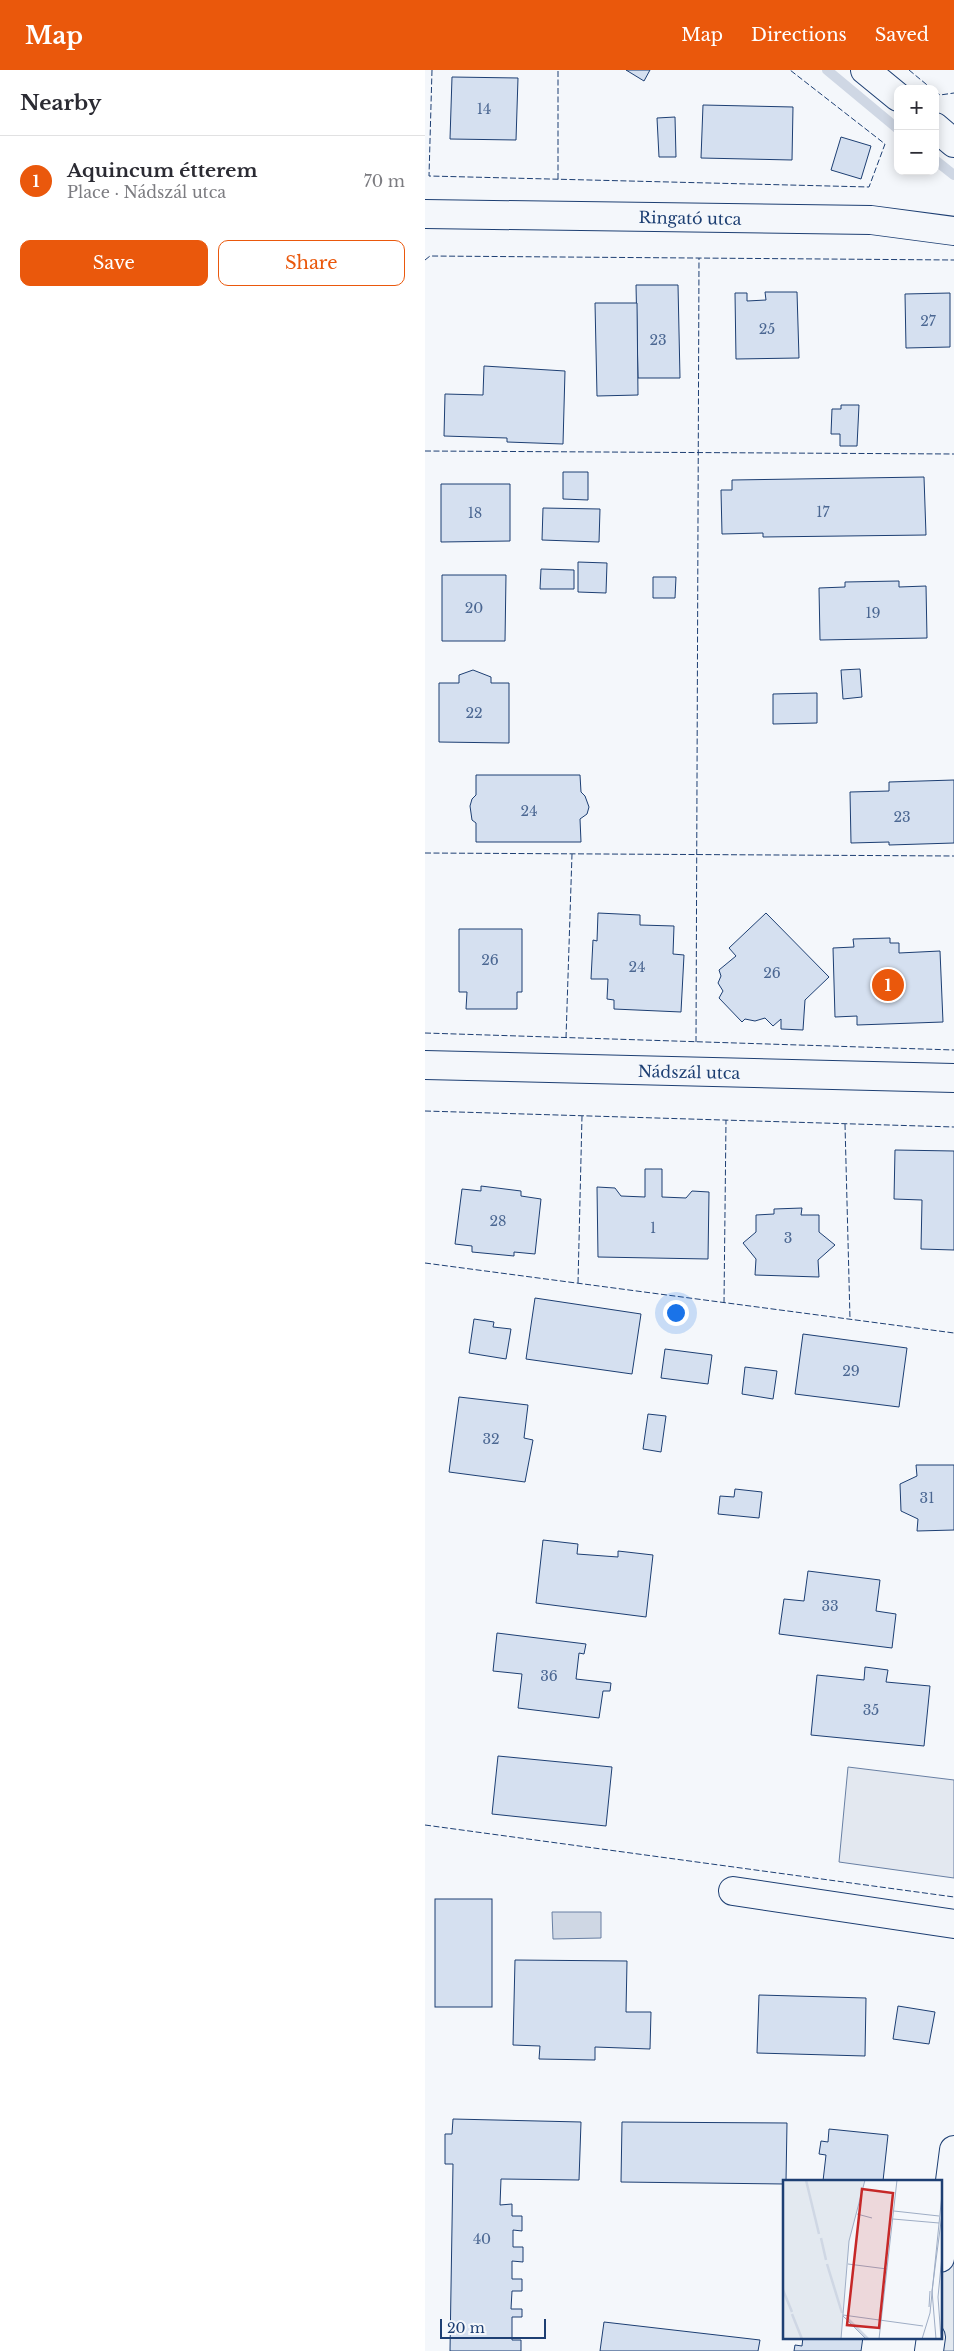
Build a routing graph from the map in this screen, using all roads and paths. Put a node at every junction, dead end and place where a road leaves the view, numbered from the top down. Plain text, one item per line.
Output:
1 (865, 70) edge
2 (894, 94) edge
3 (939, 130) edge
4 (954, 143) edge
5 (425, 214) edge
6 (954, 231) edge
7 (425, 1065) edge
8 (954, 1078) edge
9 (733, 1890) dead end
10 (954, 1924) edge
11 (954, 2150) edge
12 (941, 2250) edge
13 (931, 2338) edge
14 (929, 2351) edge

1 - 2 street
3 - 4 street
5 - 6 street, Ringató utca
7 - 8 street, Nádszál utca
9 - 10 street
11 - 12 street
13 - 14 street

